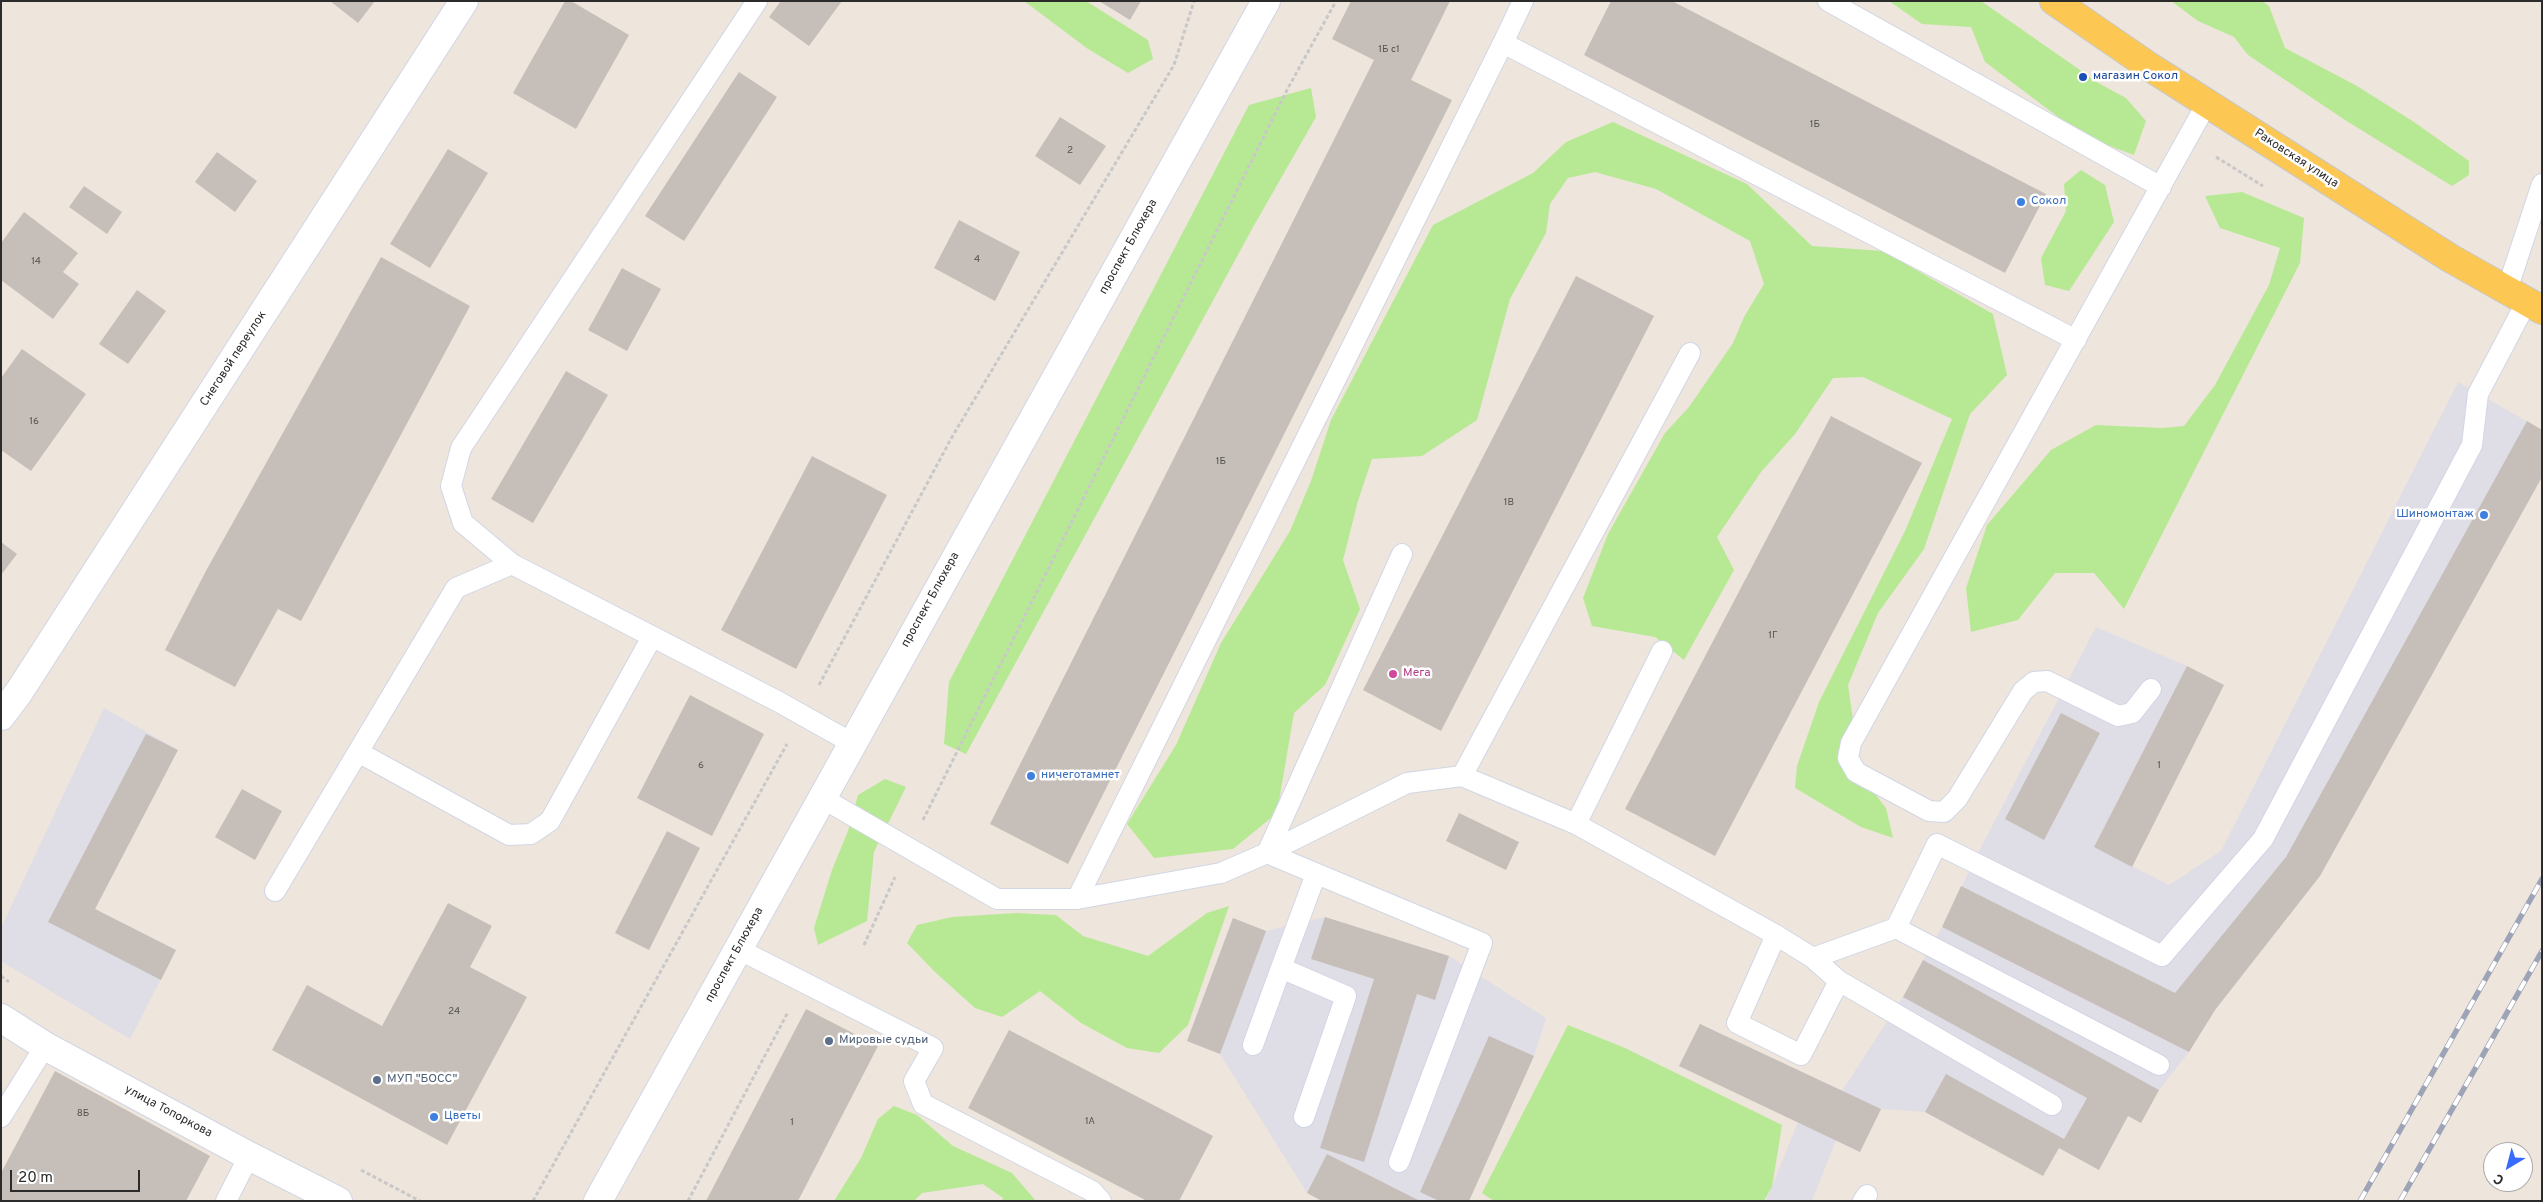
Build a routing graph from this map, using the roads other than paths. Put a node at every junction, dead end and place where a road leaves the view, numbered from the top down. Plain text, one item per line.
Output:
1 (464, 1) edge
2 (757, 1) edge
3 (1266, 1) edge
4 (1524, 1) edge
5 (1828, 1) edge
6 (2054, 1) edge
7 (1503, 43) junction
8 (2207, 103) junction
9 (2542, 184) edge
10 (2160, 187) junction
11 (2525, 301) edge
12 (2076, 340) junction
13 (1690, 353) dead end
14 (1402, 554) dead end
15 (512, 564) junction
16 (652, 637) junction
17 (1662, 651) dead end
18 (2151, 689) dead end
19 (1, 716) edge
20 (852, 742) junction
21 (358, 752) junction
22 (1462, 776) junction
23 (822, 798) junction
24 (1944, 812) junction
25 (1576, 824) junction
26 (1937, 844) junction
27 (1267, 853) junction
28 (1316, 874) junction
29 (275, 891) dead end
30 (1077, 899) junction
31 (1896, 928) junction
32 (1776, 935) junction
33 (738, 950) junction
34 (1813, 958) junction
35 (1281, 968) junction
36 (1838, 981) junction
37 (1, 1018) edge
38 (1253, 1045) dead end
39 (45, 1046) junction
40 (2159, 1065) dead end
41 (2052, 1105) dead end
42 (1, 1117) edge
43 (1304, 1117) dead end
44 (250, 1156) junction
45 (1399, 1162) dead end
46 (226, 1201) edge
47 (338, 1201) edge
48 (598, 1201) edge
49 (1101, 1201) edge

1 - 19 main road, Снеговой переулок
2 - 15 lane
3 - 20 main road, проспект Блюхера
4 - 7 lane
5 - 10 lane
6 - 8 main road, Раковская улица
7 - 12 lane
7 - 30 lane
8 - 10 lane
8 - 11 main road, Раковская улица
9 - 11 lane
10 - 12 lane
11 - 26 lane
12 - 24 lane
13 - 22 lane
14 - 27 lane
15 - 16 lane
15 - 21 lane
16 - 20 lane
16 - 21 lane
17 - 25 lane
18 - 24 lane
20 - 23 main road, проспект Блюхера
21 - 29 lane
22 - 25 lane
22 - 27 lane
23 - 30 lane
23 - 33 main road, проспект Блюхера
24 - 26 lane
25 - 32 lane
26 - 31 lane
27 - 28 lane
27 - 30 lane
28 - 35 lane
28 - 45 lane
31 - 34 lane
31 - 40 lane
32 - 34 lane
32 - 36 lane
33 - 48 main road, проспект Блюхера
33 - 49 lane
34 - 36 lane
35 - 38 lane
35 - 43 lane
36 - 41 lane
37 - 39 main road, улица Топоркова
39 - 42 lane
39 - 44 main road, улица Топоркова
44 - 46 lane
44 - 47 main road, улица Топоркова

